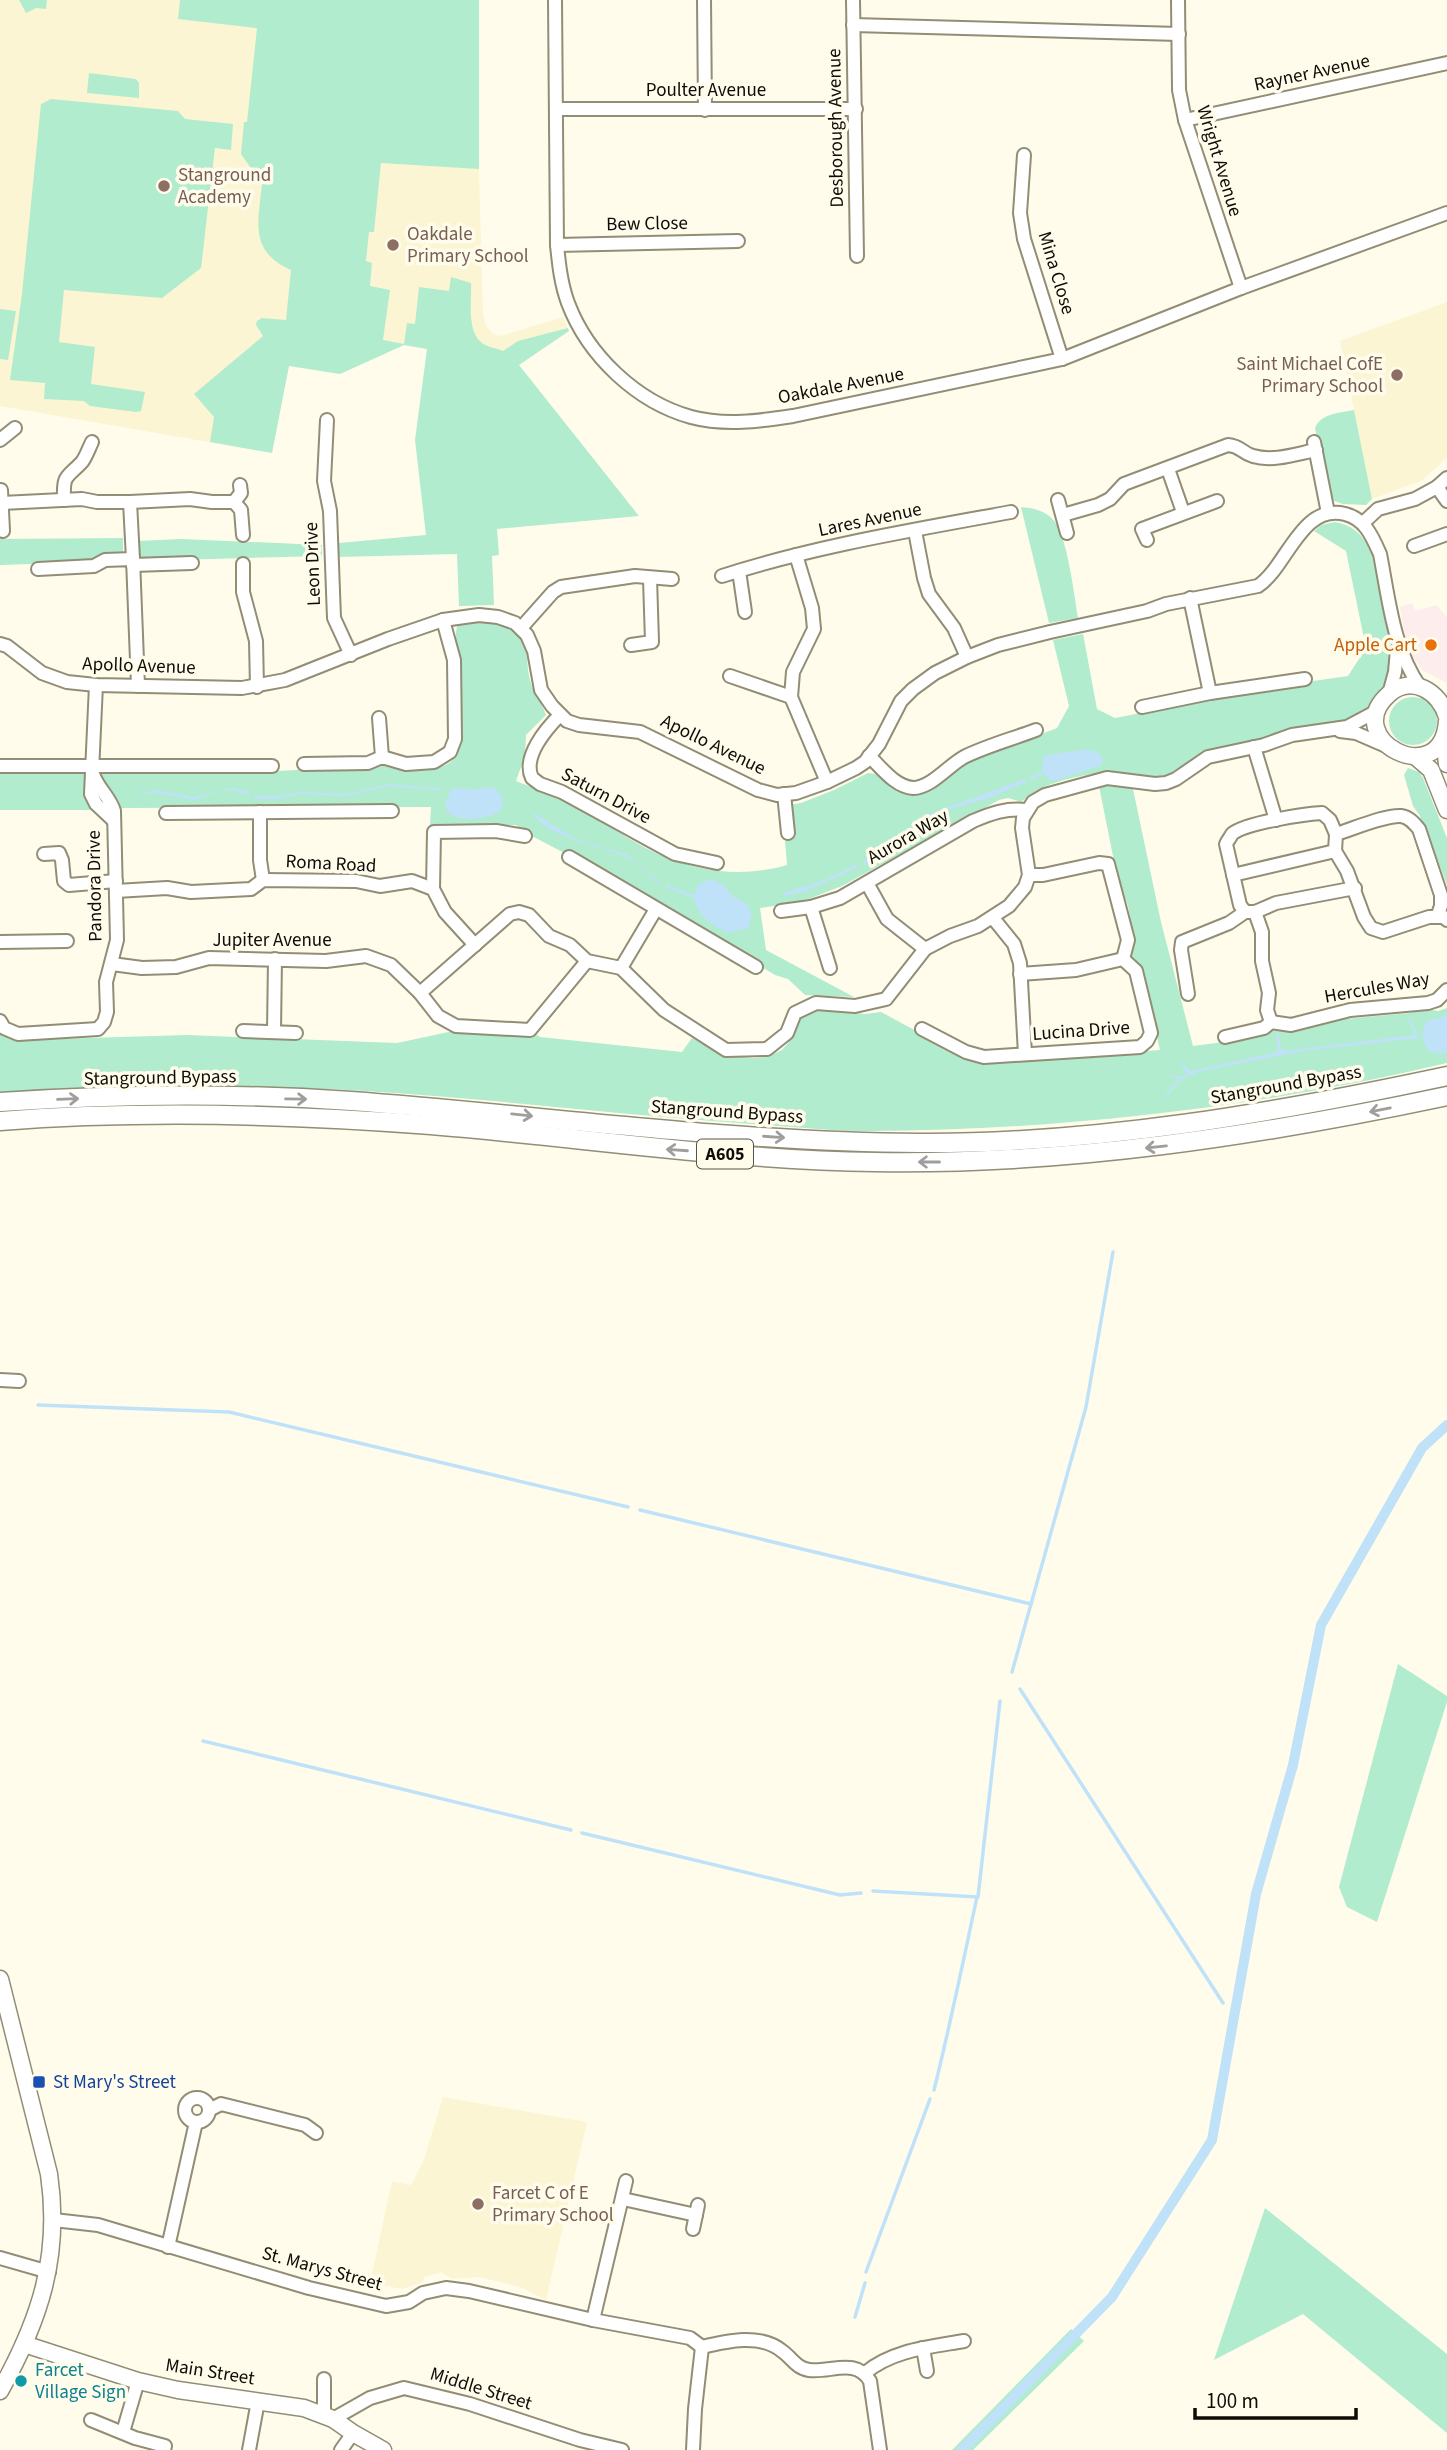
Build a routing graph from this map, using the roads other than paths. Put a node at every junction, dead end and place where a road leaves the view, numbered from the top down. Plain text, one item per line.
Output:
1 (555, 0) edge
2 (704, 0) edge
3 (853, 0) edge
4 (1178, 0) edge
5 (853, 25) junction
6 (1179, 34) junction
7 (1447, 63) edge
8 (556, 109) junction
9 (856, 109) junction
10 (705, 110) junction
11 (1185, 120) junction
12 (1024, 155) dead end
13 (1447, 213) edge
14 (738, 241) dead end
15 (557, 245) junction
16 (858, 256) dead end
17 (1241, 288) junction
18 (1062, 359) junction
19 (327, 420) dead end
20 (15, 428) dead end
21 (0, 440) edge
22 (92, 442) dead end
23 (1168, 469) junction
24 (1442, 483) edge
25 (240, 485) dead end
26 (1, 497) edge
27 (64, 500) junction
28 (1058, 500) dead end
29 (1447, 500) edge
30 (1216, 501) dead end
31 (130, 502) junction
32 (234, 502) junction
33 (1010, 512) dead end
34 (1183, 512) junction
35 (1328, 513) junction
36 (1063, 515) junction
37 (1363, 523) junction
38 (3, 531) dead end
39 (915, 531) junction
40 (1067, 533) dead end
41 (1447, 534) edge
42 (243, 535) dead end
43 (1147, 540) dead end
44 (1414, 546) dead end
45 (796, 555) junction
46 (133, 562) junction
47 (192, 563) dead end
48 (243, 564) dead end
49 (38, 569) dead end
50 (738, 570) junction
51 (722, 576) dead end
52 (650, 578) junction
53 (672, 579) dead end
54 (1190, 598) junction
55 (745, 612) dead end
56 (443, 620) junction
57 (521, 628) junction
58 (1396, 636) junction
59 (0, 644) edge
60 (631, 645) dead end
61 (351, 655) junction
62 (967, 657) junction
63 (1275, 667) dead end
64 (730, 676) dead end
65 (1305, 679) dead end
66 (1277, 681) junction
67 (96, 685) junction
68 (138, 686) junction
69 (257, 687) junction
70 (1420, 687) junction
71 (1210, 692) junction
72 (1389, 694) junction
73 (792, 697) junction
74 (1442, 697) edge
75 (1142, 707) dead end
76 (1377, 711) junction
77 (560, 715) junction
78 (379, 718) dead end
79 (1446, 727) edge
80 (1036, 730) dead end
81 (1329, 730) junction
82 (1386, 746) junction
83 (1254, 747) junction
84 (869, 756) junction
85 (382, 757) junction
86 (1416, 757) junction
87 (304, 764) dead end
88 (1447, 764) edge
89 (0, 766) edge
90 (272, 766) dead end
91 (94, 770) junction
92 (827, 782) junction
93 (784, 794) junction
94 (1027, 810) junction
95 (1447, 810) edge
96 (392, 811) dead end
97 (260, 812) junction
98 (166, 813) dead end
99 (1276, 820) junction
100 (788, 834) dead end
101 (1336, 834) junction
102 (526, 836) dead end
103 (1335, 851) junction
104 (44, 854) dead end
105 (569, 857) dead end
106 (718, 863) dead end
107 (1029, 874) junction
108 (1233, 875) junction
109 (263, 880) junction
110 (867, 883) junction
111 (116, 886) junction
112 (1354, 888) junction
113 (433, 889) junction
114 (811, 907) junction
115 (656, 909) junction
116 (781, 911) dead end
117 (1250, 912) junction
118 (993, 918) junction
119 (1442, 918) edge
120 (67, 941) dead end
121 (0, 942) edge
122 (475, 945) junction
123 (925, 950) junction
124 (275, 959) junction
125 (1123, 959) junction
126 (587, 961) junction
127 (112, 964) junction
128 (756, 967) dead end
129 (621, 968) junction
130 (830, 968) dead end
131 (1020, 974) junction
132 (1447, 990) edge
133 (420, 993) junction
134 (1188, 993) dead end
135 (0, 1021) edge
136 (1271, 1022) junction
137 (922, 1028) dead end
138 (243, 1031) dead end
139 (274, 1031) junction
140 (296, 1033) dead end
141 (1225, 1037) dead end
142 (1025, 1054) junction
143 (1447, 1076) edge
144 (1447, 1096) edge
145 (0, 1102) edge
146 (0, 1121) edge
147 (0, 1380) edge
148 (19, 1381) dead end
149 (0, 1979) edge
150 (209, 2110) junction
151 (196, 2122) junction
152 (316, 2133) dead end
153 (626, 2181) dead end
154 (623, 2199) junction
155 (54, 2220) junction
156 (693, 2229) dead end
157 (133, 2235) junction
158 (168, 2247) junction
159 (130, 2249) dead end
160 (0, 2258) edge
161 (49, 2272) junction
162 (593, 2320) junction
163 (964, 2341) dead end
164 (24, 2344) junction
165 (702, 2347) junction
166 (923, 2348) junction
167 (927, 2371) dead end
168 (865, 2373) junction
169 (324, 2379) dead end
170 (138, 2381) junction
171 (0, 2391) edge
172 (258, 2401) junction
173 (329, 2417) junction
174 (91, 2420) dead end
175 (122, 2432) junction
176 (353, 2433) junction
177 (164, 2450) edge
178 (249, 2450) edge
179 (341, 2450) edge
180 (383, 2450) edge
181 (622, 2450) edge
182 (694, 2450) edge
183 (880, 2450) edge

1 - 8 street, Oakdale Avenue
2 - 10 street
3 - 5 street, Desborough Avenue
4 - 6 street, Wright Avenue
5 - 6 street
5 - 9 street, Desborough Avenue
6 - 11 street, Wright Avenue
7 - 11 street, Rayner Avenue
8 - 10 street, Poulter Avenue
8 - 15 street, Oakdale Avenue
9 - 10 street, Poulter Avenue
9 - 16 street, Desborough Avenue
11 - 17 street, Wright Avenue
12 - 18 street, Mina Close
13 - 17 street, Oakdale Avenue
14 - 15 street, Bew Close
15 - 18 street, Oakdale Avenue
17 - 18 street, Oakdale Avenue
19 - 61 street, Leon Drive
20 - 21 street
22 - 27 street
23 - 34 street
23 - 35 street
23 - 36 street
24 - 29 street
24 - 37 street
25 - 32 street
26 - 27 street
26 - 38 street
27 - 31 street
28 - 36 street
30 - 34 street
31 - 32 street
31 - 46 street
32 - 42 street
33 - 39 street, Lares Avenue
34 - 43 street
35 - 37 street
35 - 54 street, Apollo Avenue
36 - 40 street
37 - 58 street
39 - 45 street, Lares Avenue
39 - 62 street
41 - 44 street
45 - 50 street, Lares Avenue
45 - 73 street
46 - 47 street
46 - 49 street
46 - 68 street
48 - 69 street
50 - 51 street, Lares Avenue
50 - 55 street
52 - 53 street
52 - 57 street
52 - 60 street
54 - 62 street, Apollo Avenue
54 - 71 street
56 - 57 street, Apollo Avenue
56 - 61 street, Apollo Avenue
56 - 85 street
57 - 77 street
58 - 70 street
58 - 72 street
59 - 67 street, Apollo Avenue
61 - 69 street, Apollo Avenue
62 - 84 street, Apollo Avenue
63 - 66 street
64 - 73 street
65 - 66 street
66 - 71 street
67 - 68 street, Apollo Avenue
67 - 91 street
68 - 69 street, Apollo Avenue
70 - 72 street
70 - 74 street
71 - 75 street
72 - 76 street
73 - 92 street
74 - 79 street
76 - 81 street
76 - 82 street
77 - 93 street, Apollo Avenue
77 - 106 street, Saturn Drive
78 - 85 street
79 - 86 street
79 - 88 street
80 - 84 street
81 - 82 street
81 - 83 street
82 - 86 street
83 - 94 street
83 - 99 street
84 - 92 street, Apollo Avenue
85 - 87 street
86 - 95 street
89 - 91 street
90 - 91 street
91 - 111 street, Pandora Drive
92 - 93 street, Apollo Avenue
93 - 100 street
94 - 107 street
94 - 110 street, Aurora Way
96 - 97 street
97 - 98 street
97 - 109 street
99 - 101 street
99 - 108 street
101 - 103 street
101 - 119 street
102 - 113 street
103 - 108 street
103 - 112 street
104 - 111 street, Roma Road
105 - 115 street
107 - 118 street
107 - 125 street
108 - 117 street
109 - 111 street, Roma Road
109 - 113 street, Roma Road
110 - 114 street, Aurora Way
110 - 123 street
111 - 127 street, Pandora Drive
112 - 117 street
112 - 119 street
113 - 122 street
114 - 116 street, Aurora Way
114 - 130 street
115 - 128 street
115 - 129 street
117 - 134 street
117 - 136 street
118 - 123 street
118 - 131 street
120 - 121 street, Pandora Drive
122 - 126 street
122 - 133 street
123 - 129 street
124 - 127 street, Jupiter Avenue
124 - 133 street, Jupiter Avenue
124 - 139 street
125 - 131 street
125 - 142 street, Lucina Drive
126 - 129 street
126 - 133 street, Jupiter Avenue
127 - 135 street, Pandora Drive
131 - 142 street
132 - 136 street, Hercules Way
136 - 141 street, Hercules Way
137 - 142 street, Lucina Drive
138 - 139 street
139 - 140 street
145 -> 143 main road, Stanground Bypass / A605
144 -> 146 main road, Stanground Bypass / A605
147 - 148 street
149 - 155 street
150 - 151 street
150 - 151 street
150 - 152 street
151 - 158 street
153 - 154 street
154 - 156 street
154 - 162 street
155 - 157 street, St. Marys Street
155 - 161 street
157 - 158 street, St. Marys Street
157 - 159 street
158 - 162 street, St. Marys Street
160 - 161 street
161 - 164 street
162 - 165 street, St. Marys Street
163 - 166 street
164 - 170 street, Main Street
164 - 171 street
165 - 168 street
165 - 182 street
166 - 167 street
166 - 168 street
168 - 183 street
169 - 173 street
170 - 172 street, Main Street
170 - 175 street
172 - 173 street, Main Street
172 - 178 street
173 - 176 street, Main Street
173 - 181 street, Middle Street
174 - 175 street
175 - 177 street
176 - 179 street
176 - 180 street, Main Street

